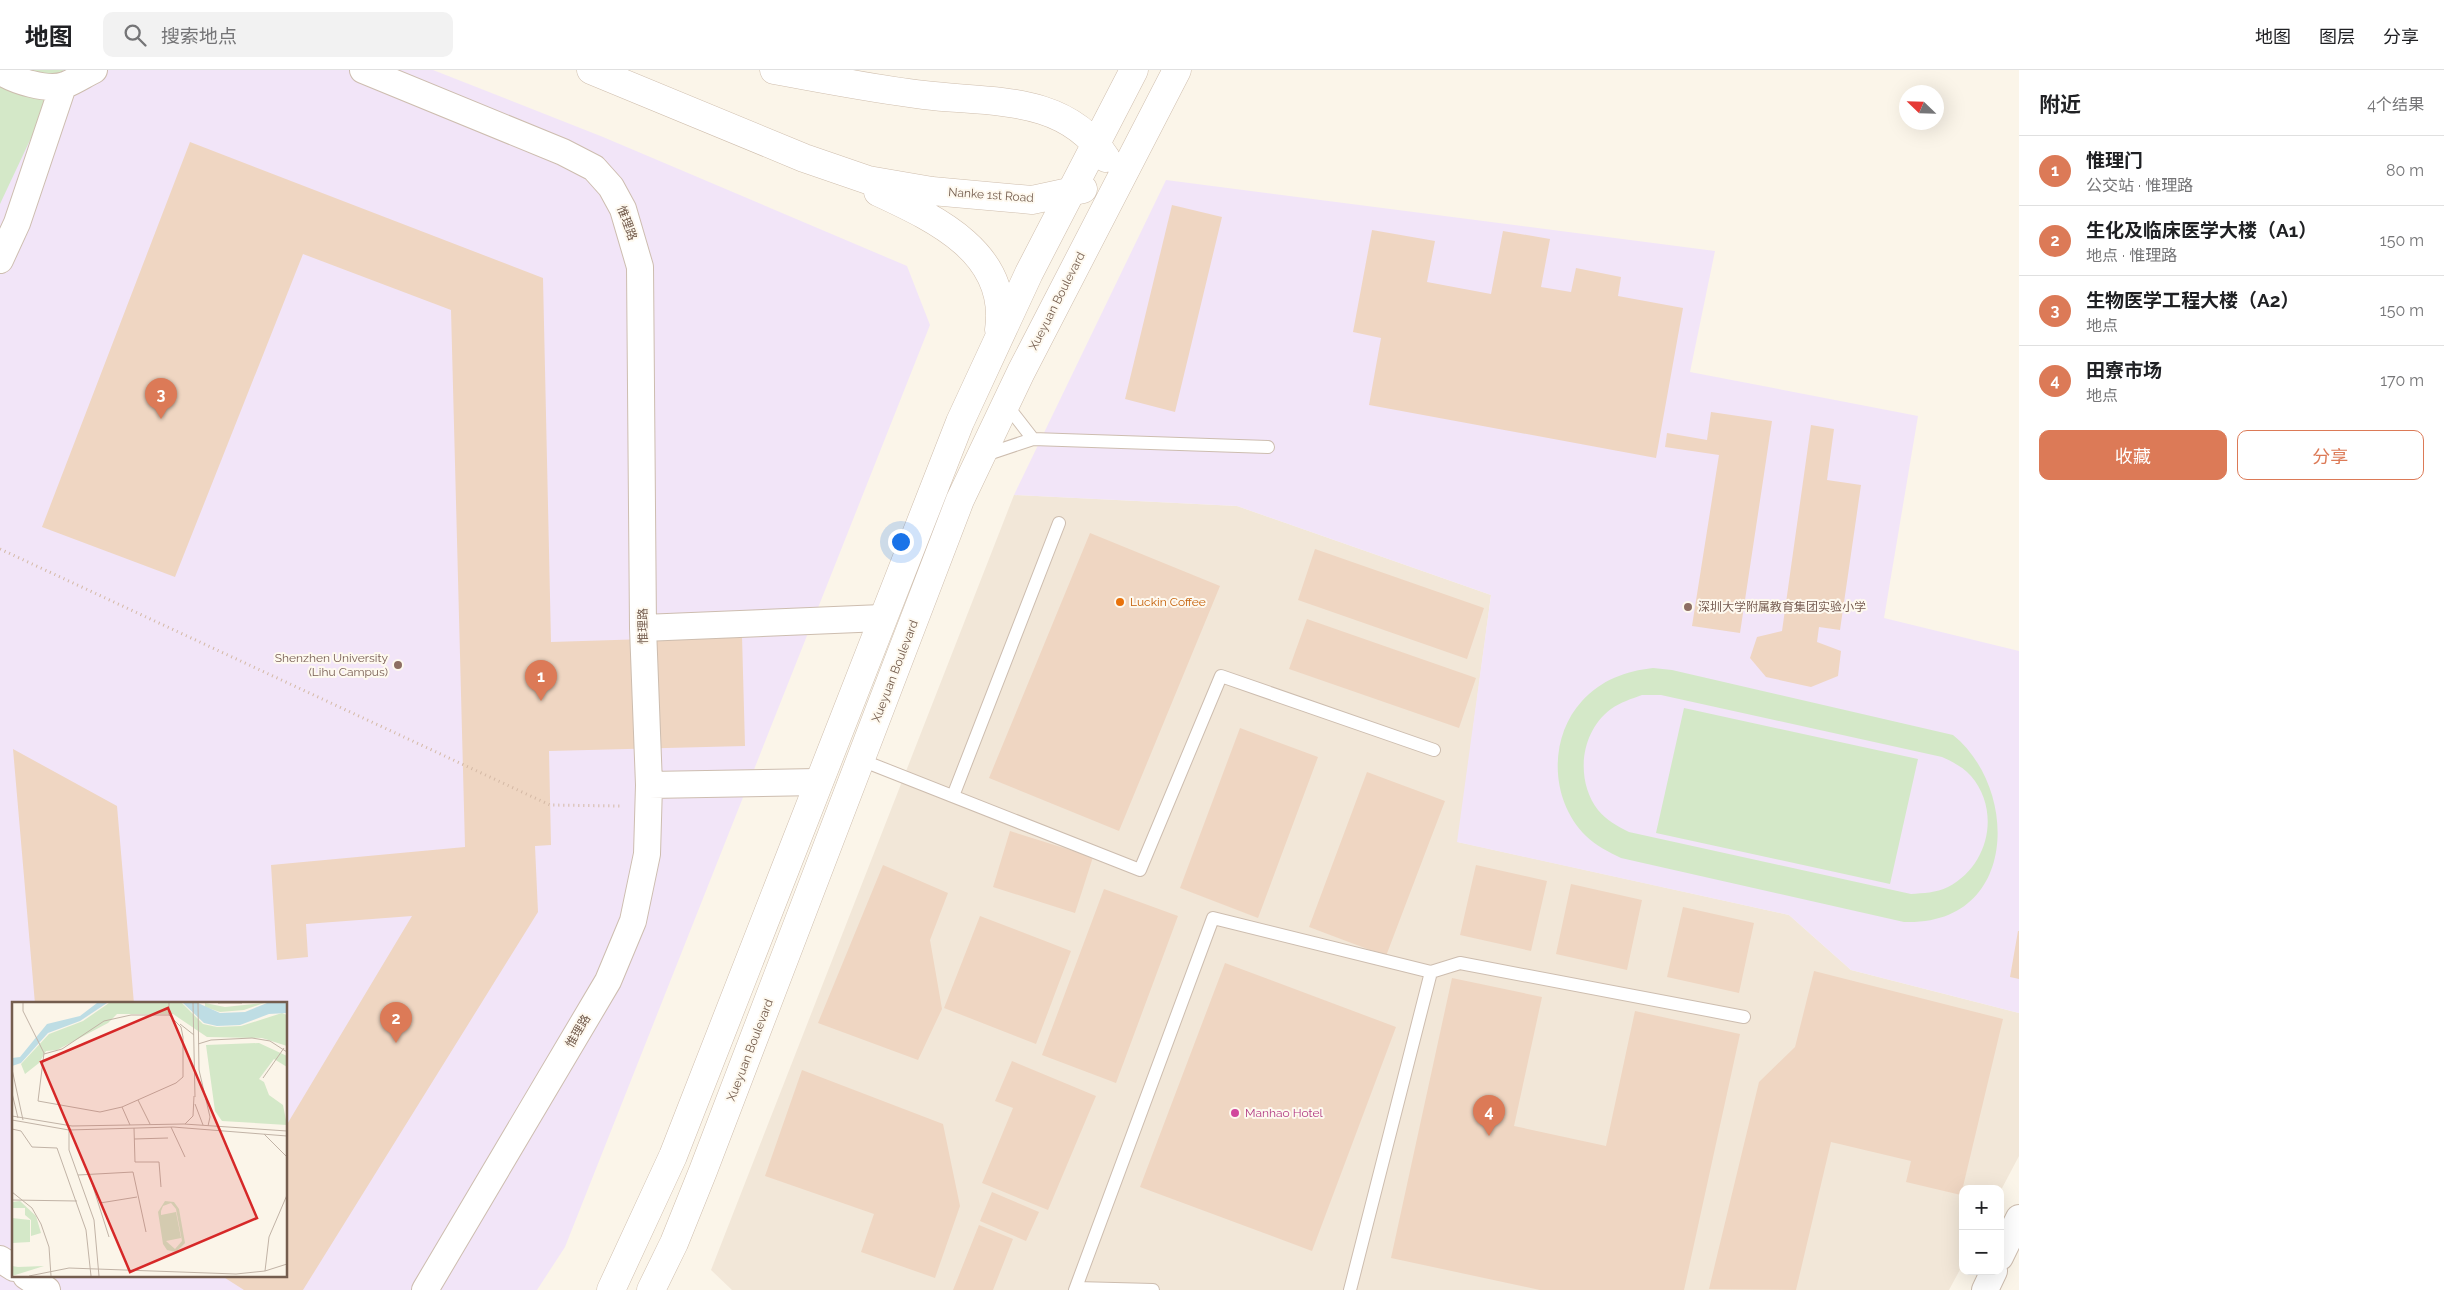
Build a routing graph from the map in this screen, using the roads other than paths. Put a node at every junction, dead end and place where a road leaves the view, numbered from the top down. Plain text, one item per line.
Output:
1 (0, 70) edge
2 (94, 70) edge
3 (364, 70) edge
4 (591, 70) edge
5 (774, 70) edge
6 (1134, 70) edge
7 (1178, 70) edge
8 (63, 86) junction
9 (1096, 142) junction
10 (804, 158) junction
11 (1120, 180) junction
12 (1070, 193) junction
13 (0, 260) edge
14 (997, 337) junction
15 (1005, 403) junction
16 (1033, 439) junction
17 (1268, 447) dead end
18 (980, 457) junction
19 (1059, 523) dead end
20 (882, 618) junction
21 (643, 628) junction
22 (1434, 750) dead end
23 (861, 760) junction
24 (818, 782) junction
25 (648, 796) junction
26 (953, 796) junction
27 (1432, 972) junction
28 (1744, 1017) dead end
29 (2019, 1218) edge
30 (2004, 1249) edge
31 (0, 1259) edge
32 (12, 1267) edge
33 (1992, 1275) edge
34 (29, 1278) edge
35 (1076, 1289) edge
36 (46, 1290) edge
37 (425, 1290) edge
38 (611, 1290) edge
39 (651, 1290) edge
40 (1153, 1290) edge
41 (1350, 1290) edge
42 (1985, 1290) edge

1 - 8 street
2 - 8 street
3 - 21 street, 惟理路
4 - 10 main road, Nanke 1st Road
5 - 9 main road
6 - 9 main road
7 - 11 main road, Xueyuan Boulevard
8 - 13 street
9 - 11 main road
9 - 12 main road
10 - 12 main road, Nanke 1st Road
10 - 14 main road
11 - 12 main road, Nanke 1st Road
11 - 15 main road, Xueyuan Boulevard
12 - 14 main road
14 - 20 main road
15 - 16 lane
15 - 18 main road, Xueyuan Boulevard
16 - 17 lane
16 - 18 lane
18 - 23 main road, Xueyuan Boulevard
19 - 26 lane
20 - 21 street
20 - 24 main road
21 - 25 street, 惟理路
22 - 26 lane
23 - 26 lane
23 - 39 main road, Xueyuan Boulevard
24 - 25 street
24 - 38 main road
25 - 37 street, 惟理路
27 - 28 lane
27 - 35 lane
27 - 41 lane
29 - 30 street
31 - 32 street
33 - 42 street
34 - 36 street
35 - 40 lane

